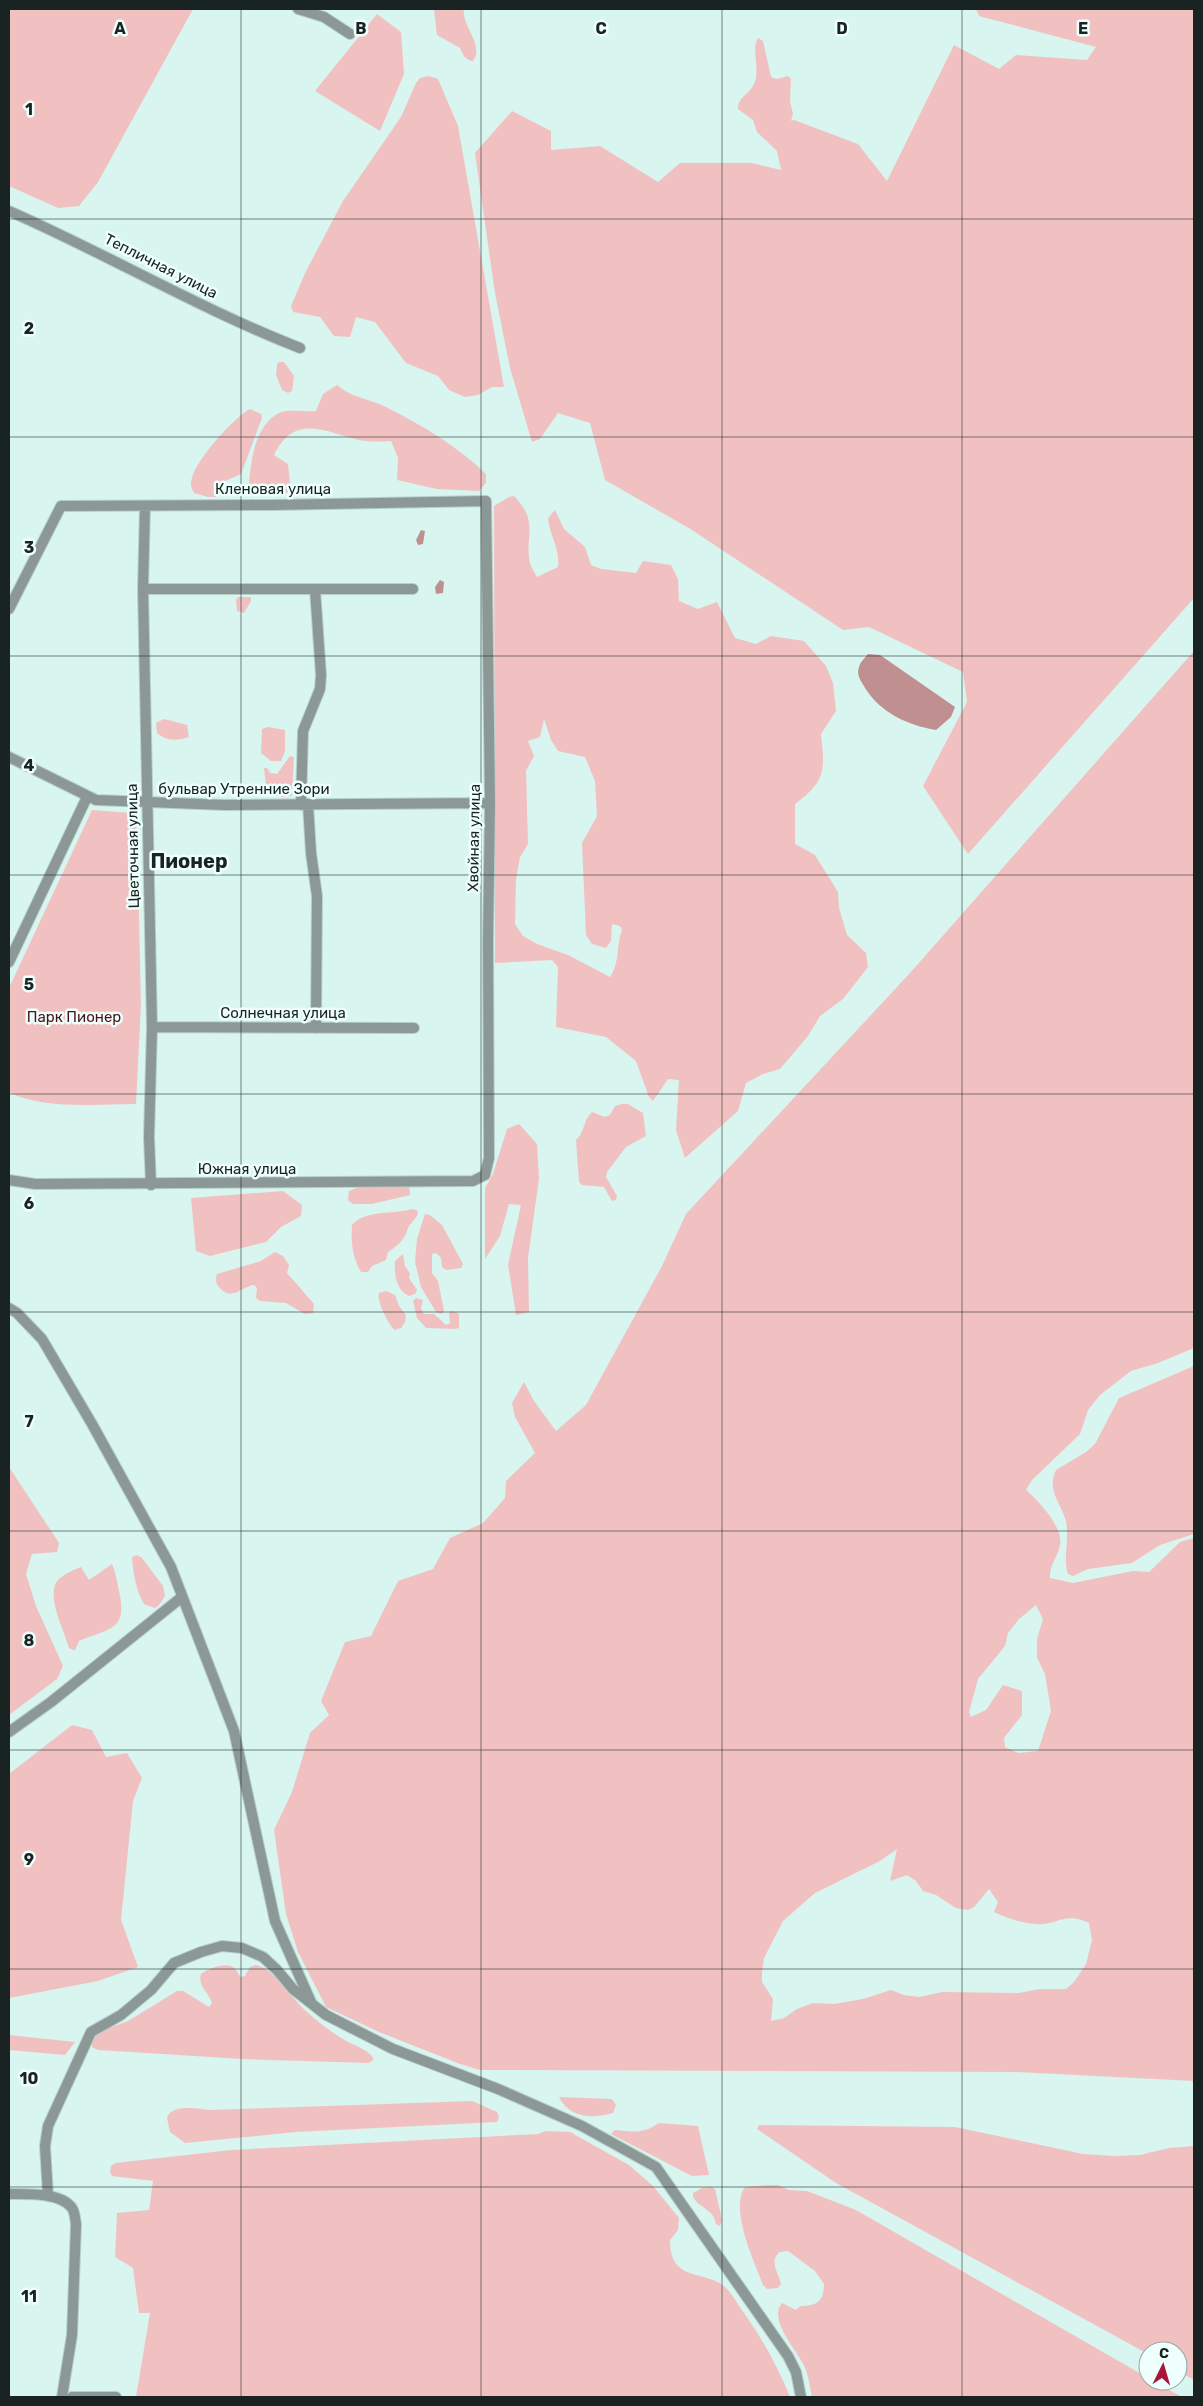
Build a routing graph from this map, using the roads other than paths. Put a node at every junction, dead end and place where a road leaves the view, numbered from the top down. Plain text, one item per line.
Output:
1 (298, 9) edge
2 (350, 34) dead end
3 (9, 210) edge
4 (300, 348) dead end
5 (486, 501) joint
6 (145, 506) junction
7 (143, 589) junction
8 (315, 589) junction
9 (413, 589) dead end
10 (9, 608) edge
11 (9, 757) edge
12 (87, 797) junction
13 (147, 803) junction
14 (490, 803) junction
15 (305, 804) junction
16 (9, 962) edge
17 (152, 1027) junction
18 (316, 1028) junction
19 (414, 1028) dead end
20 (485, 1175) joint
21 (9, 1180) edge
22 (151, 1185) junction
23 (9, 1308) edge
24 (182, 1597) junction
25 (9, 1732) edge
26 (312, 2004) junction
27 (9, 2194) edge
28 (48, 2195) junction
29 (62, 2397) edge
30 (72, 2397) edge
31 (116, 2397) edge
32 (801, 2397) edge

1 - 2 street
3 - 4 street, Тепличная улица
5 - 6 street, Кленовая улица
5 - 14 street, Хвойная улица
6 - 7 street, Цветочная улица
6 - 10 street, Кленовая улица
7 - 8 street
7 - 13 street, Цветочная улица
8 - 9 street
8 - 15 street
11 - 12 street, бульвар Утренние Зори
12 - 13 street, бульвар Утренние Зори
12 - 16 street
13 - 15 street, бульвар Утренние Зори
13 - 17 street, Цветочная улица
14 - 15 street, бульвар Утренние Зори
14 - 20 street, Хвойная улица
15 - 18 street
17 - 18 street, Солнечная улица
17 - 22 street, Цветочная улица
18 - 19 street, Солнечная улица
20 - 22 street, Южная улица
21 - 22 street, Южная улица
23 - 24 street
24 - 25 street
24 - 26 street
26 - 28 street
26 - 32 street
27 - 28 street
28 - 29 street
30 - 31 street

